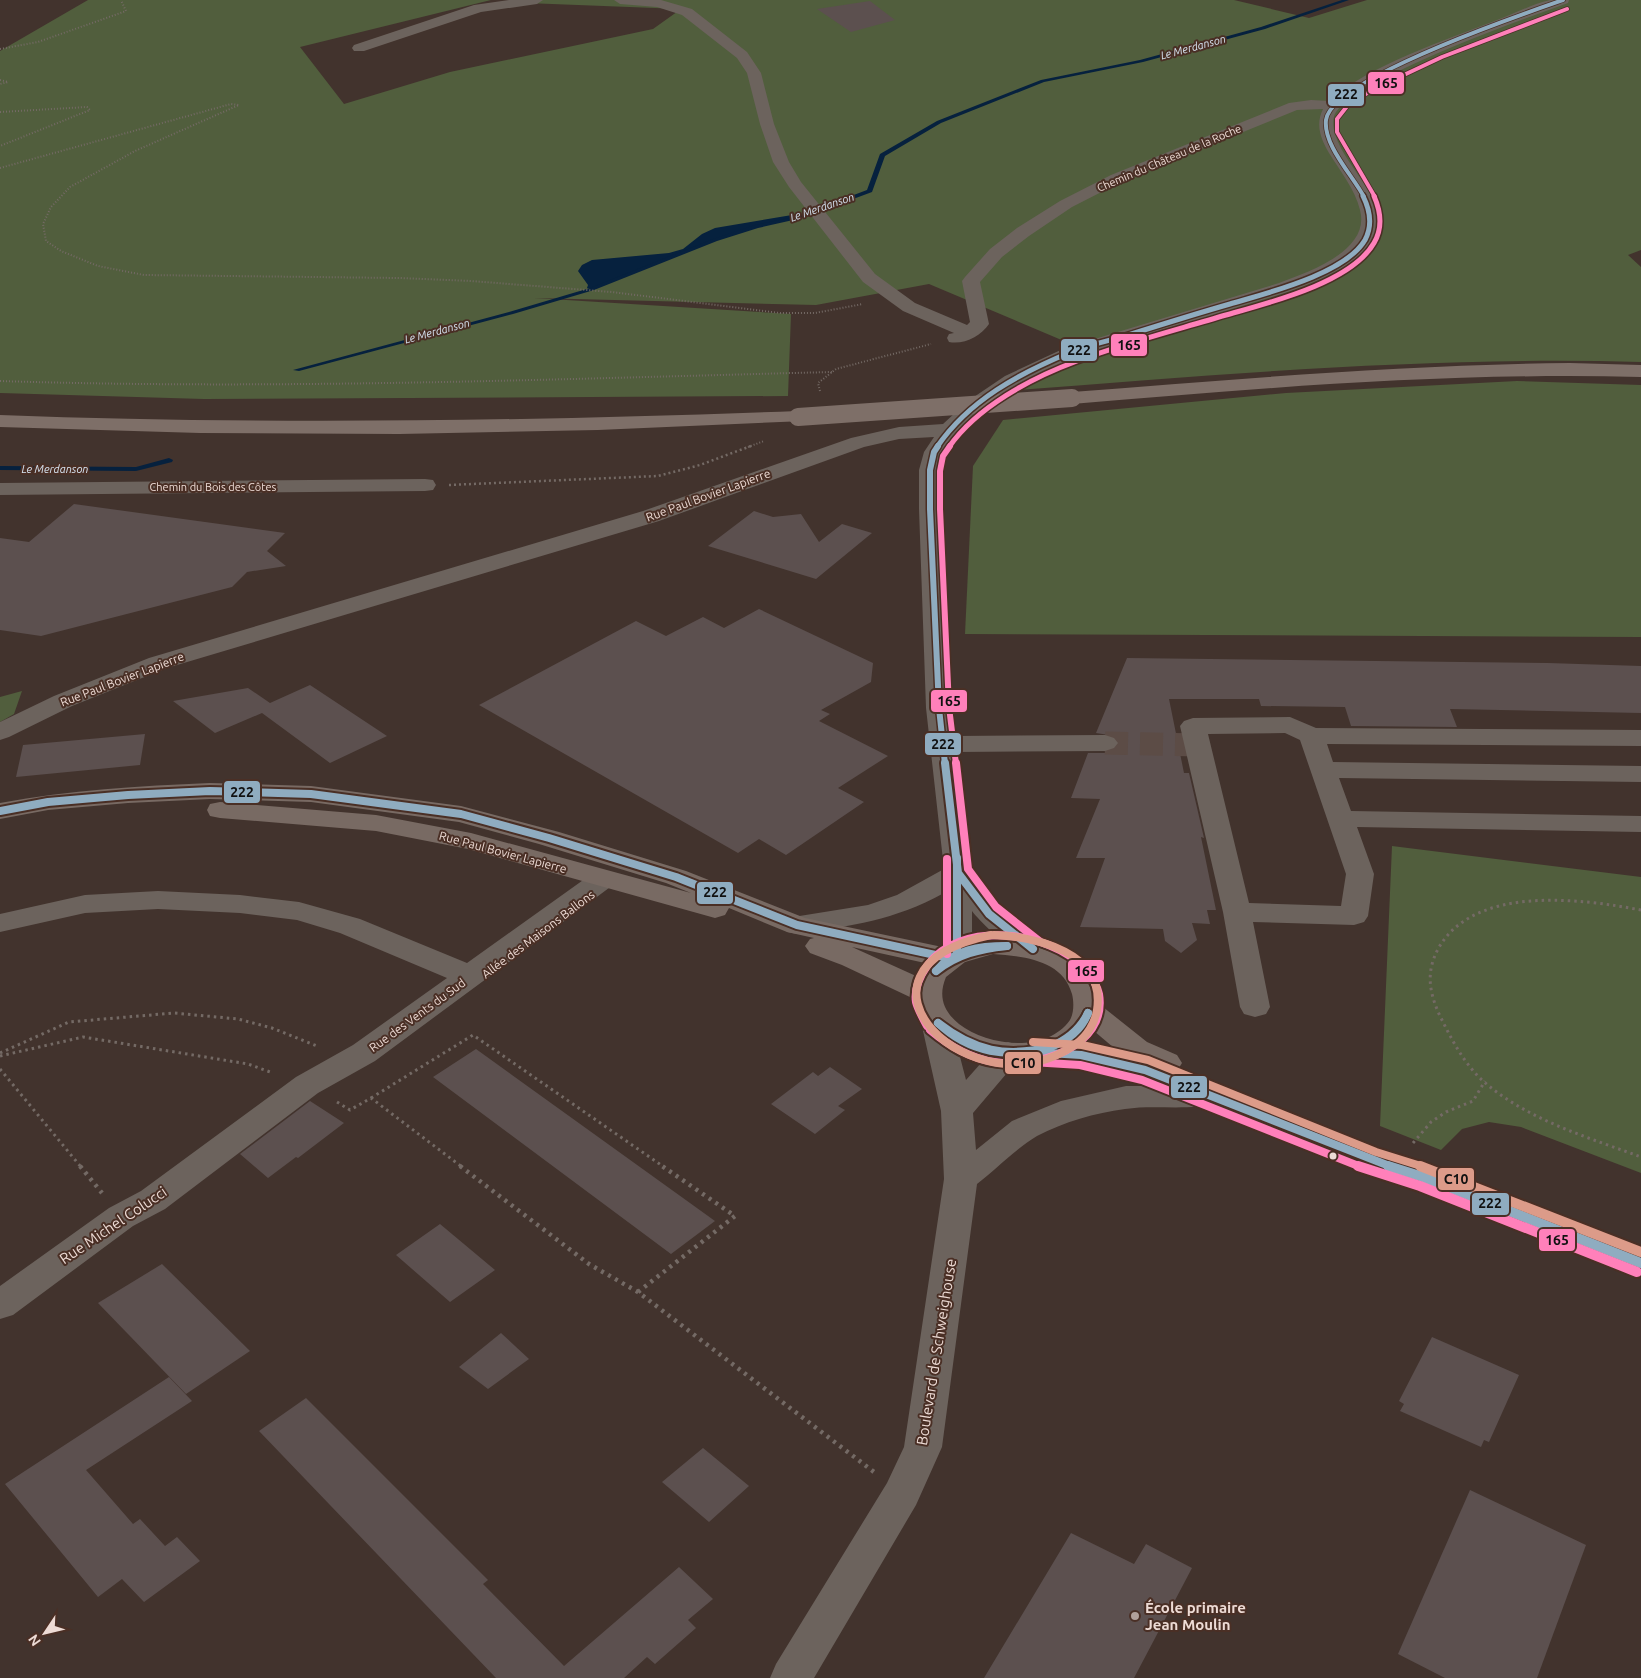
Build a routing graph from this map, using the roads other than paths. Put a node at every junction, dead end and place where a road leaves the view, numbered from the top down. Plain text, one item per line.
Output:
1 (537, 0) edge
2 (620, 0) edge
3 (1563, 0) edge
4 (359, 48) dead end
5 (1332, 106) junction
6 (968, 332) junction
7 (940, 342) dead end
8 (1641, 371) edge
9 (0, 421) edge
10 (949, 430) junction
11 (934, 452) junction
12 (820, 455) junction
13 (425, 485) dead end
14 (0, 489) edge
15 (7, 729) edge
16 (1311, 736) junction
17 (1641, 738) edge
18 (1105, 743) tunnel mouth
19 (942, 744) junction
20 (1323, 770) junction
21 (1641, 774) edge
22 (0, 812) edge
23 (1341, 820) junction
24 (1641, 824) edge
25 (0, 829) edge
26 (958, 873) junction
27 (603, 879) junction
28 (1237, 912) junction
29 (0, 923) edge
30 (797, 925) junction
31 (1033, 949) junction
32 (953, 956) junction
33 (470, 976) junction
34 (926, 994) junction
35 (1255, 1007) dead end
36 (1089, 1011) junction
37 (936, 1022) junction
38 (1020, 1052) junction
39 (1208, 1094) junction
40 (957, 1111) junction
41 (226, 1145) joint
42 (1423, 1177) junction
43 (961, 1179) junction
44 (1641, 1263) edge
45 (0, 1306) edge
46 (791, 1678) edge

1 - 4 street
2 - 6 street
3 - 5 street
5 - 6 street, Chemin du Château de la Roche
5 - 10 street
6 - 7 street
8 - 9 highway, bridge
10 - 11 street
10 - 12 street, Rue Paul Bovier Lapierre
11 - 12 street, Rue Paul Bovier Lapierre
11 - 19 street
12 - 15 street, Rue Paul Bovier Lapierre
13 - 14 street, Chemin du Bois des Côtes
16 - 17 street
16 - 20 street
16 - 28 street
18 - 19 street
19 - 26 street
20 - 21 street
20 - 23 street
22 - 30 main road
23 - 24 street
23 - 28 street
25 - 27 main road, Rue Paul Bovier Lapierre
26 - 30 street
26 - 31 street
26 - 32 street
27 - 33 street, Rue des Vents du Sud
27 - 34 main road, Rue Paul Bovier Lapierre
28 - 35 street
29 - 33 street
30 - 32 main road
31 - 32 main road
31 - 36 main road
32 - 34 main road
33 - 41 street, Rue des Vents du Sud
34 - 37 main road
36 - 38 main road
36 - 42 main road
37 - 38 main road
37 - 40 street, Boulevard de Schweighouse
38 - 39 main road
38 - 40 street
39 - 42 main road
39 - 43 street
40 - 43 street, Boulevard de Schweighouse
41 - 45 street, Rue Michel Colucci
42 - 44 main road
43 - 46 street, Boulevard de Schweighouse

